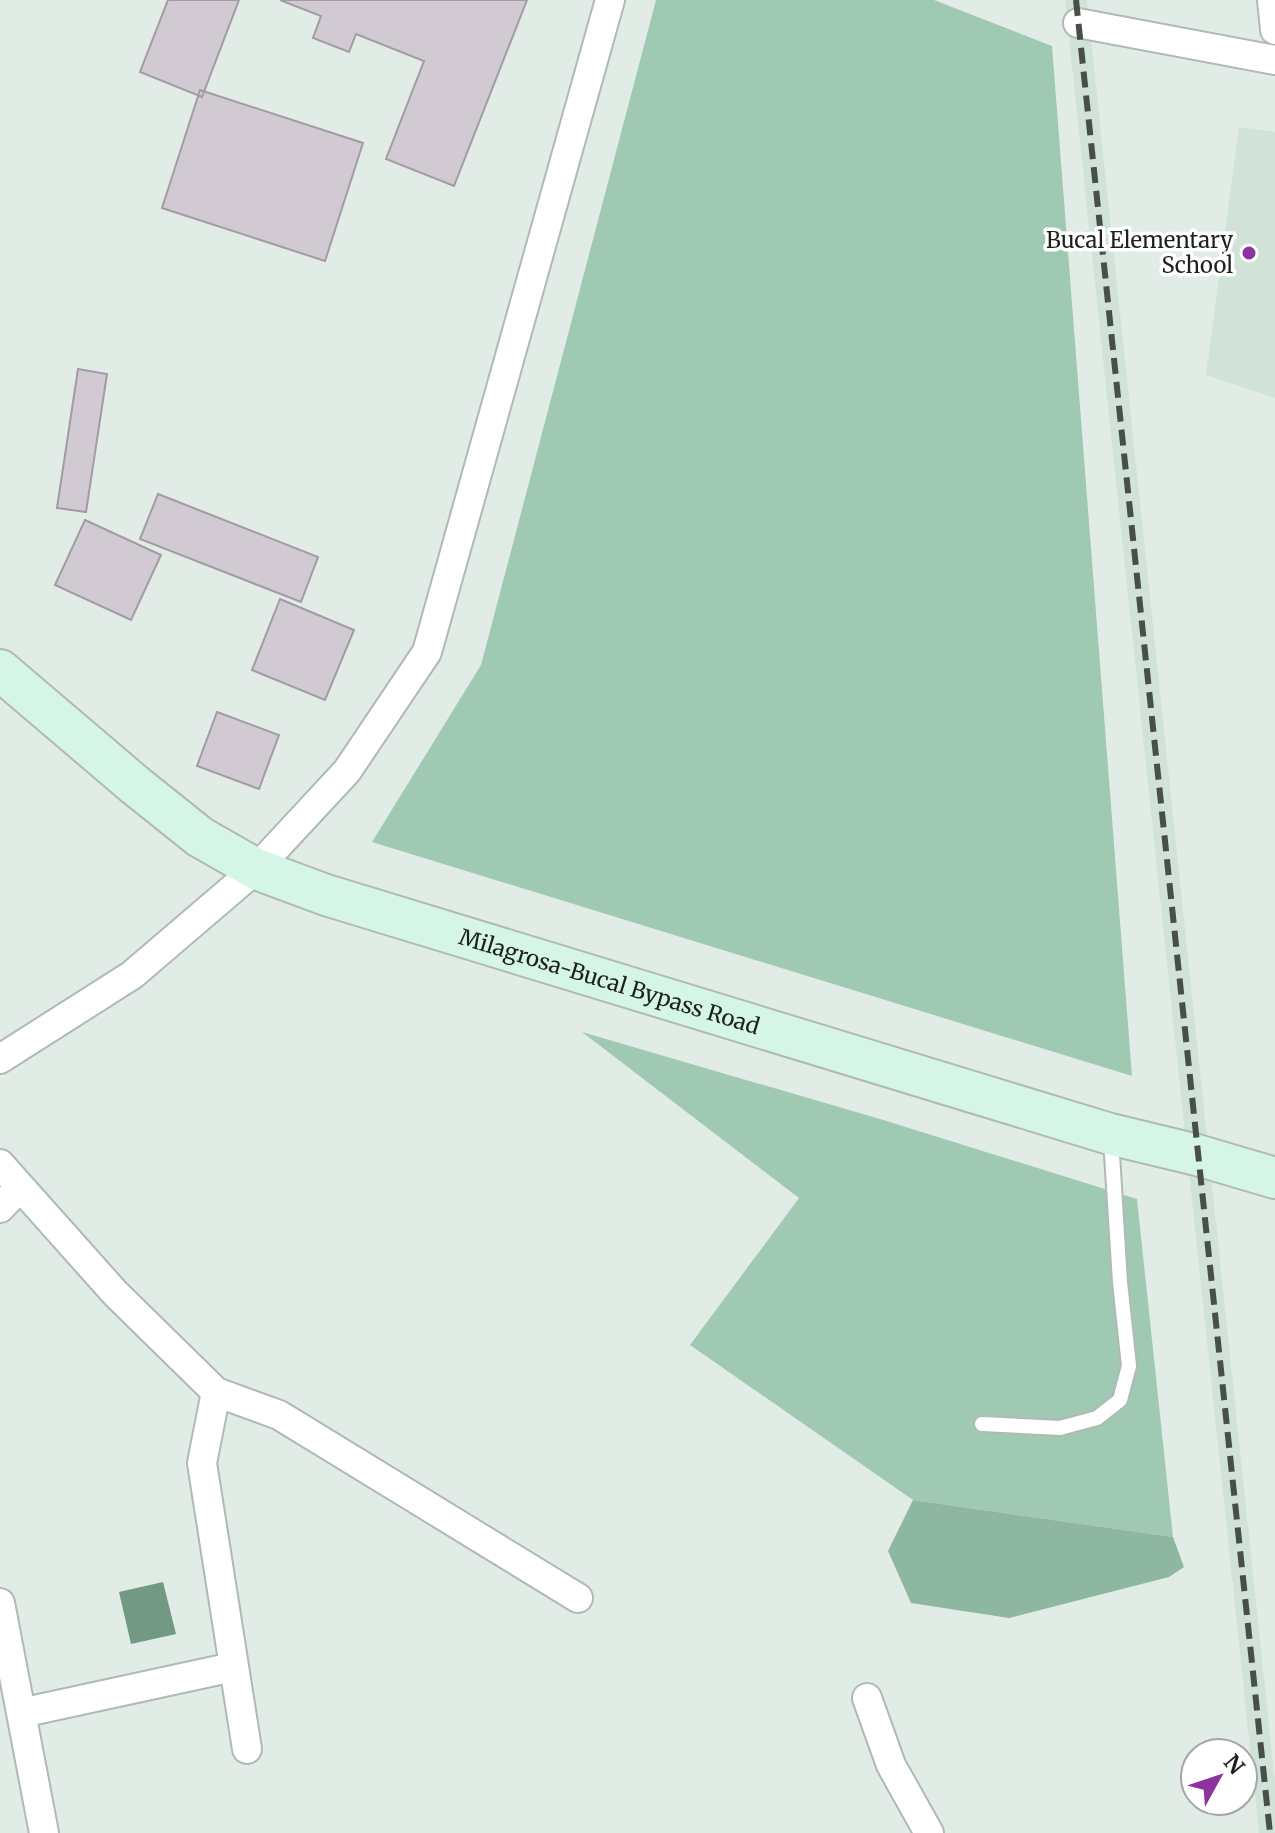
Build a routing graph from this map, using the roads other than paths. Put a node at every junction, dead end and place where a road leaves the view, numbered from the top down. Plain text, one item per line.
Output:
1 (610, 0) edge
2 (1272, 0) edge
3 (1078, 23) dead end
4 (1275, 30) edge
5 (1275, 60) edge
6 (0, 670) edge
7 (256, 869) junction
8 (0, 1059) edge
9 (1110, 1134) junction
10 (0, 1164) edge
11 (1275, 1178) edge
12 (20, 1187) junction
13 (0, 1208) edge
14 (216, 1392) junction
15 (982, 1424) dead end
16 (578, 1598) dead end
17 (0, 1603) edge
18 (233, 1667) junction
19 (867, 1698) dead end
20 (21, 1713) junction
21 (247, 1749) dead end
22 (44, 1833) edge
23 (929, 1833) edge

1 - 7 street
2 - 4 street
3 - 5 street
6 - 7 main road, Milagrosa-Bucal Bypass Road
7 - 8 street
7 - 9 main road, Milagrosa-Bucal Bypass Road
9 - 11 main road, Milagrosa-Bucal Bypass Road
9 - 15 lane
10 - 12 street
12 - 13 street
12 - 14 street
14 - 16 street
14 - 18 street
17 - 20 street
18 - 20 street
18 - 21 street
19 - 23 street
20 - 22 street

